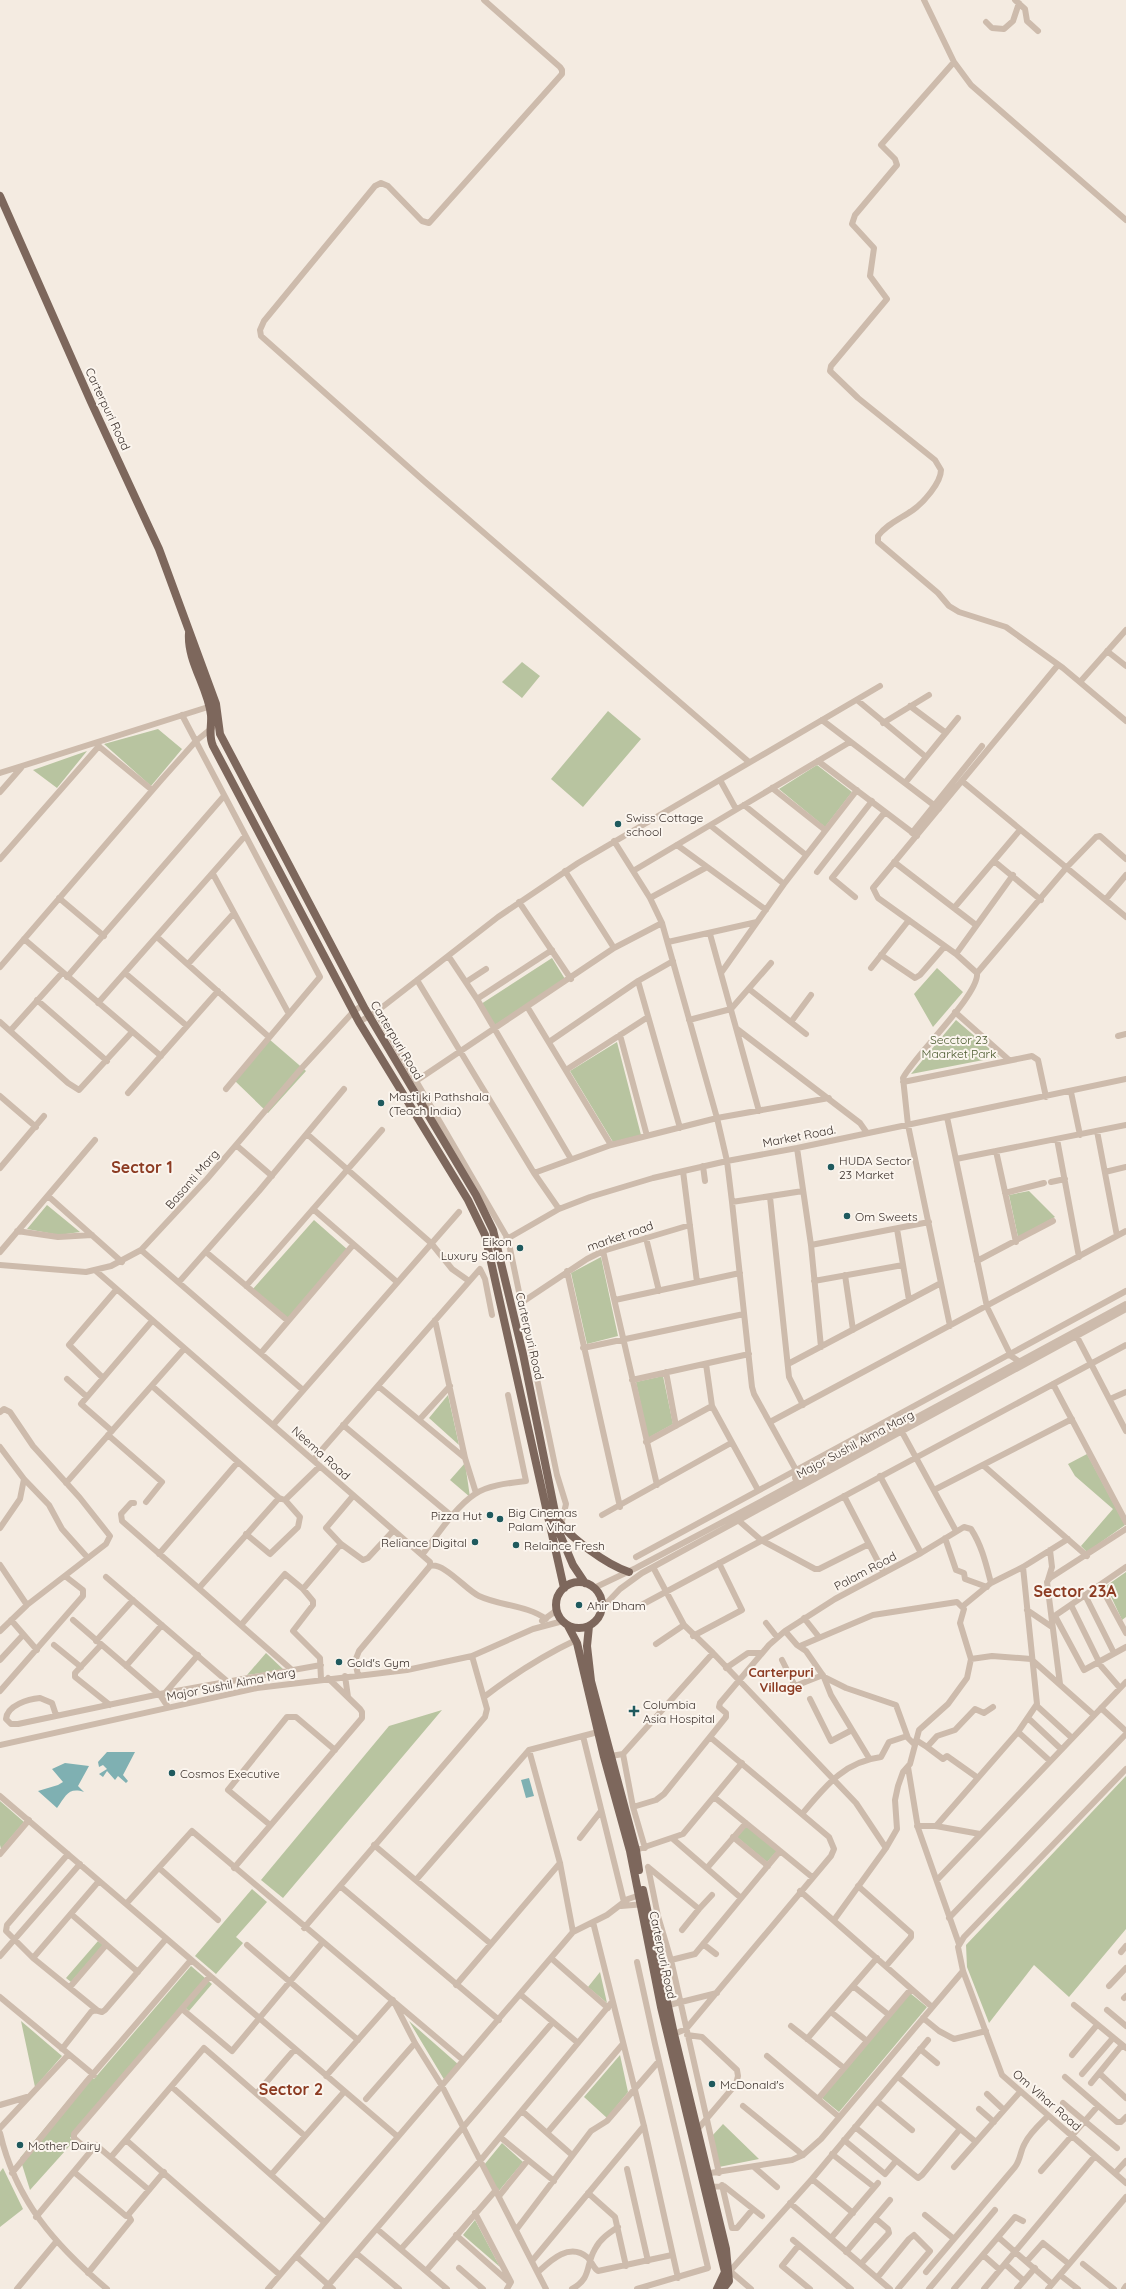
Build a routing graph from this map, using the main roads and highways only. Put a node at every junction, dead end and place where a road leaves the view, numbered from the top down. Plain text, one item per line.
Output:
1 (0, 196) edge
2 (189, 633) junction
3 (555, 1517) junction
4 (629, 1572) road end
5 (585, 1584) junction
6 (564, 1588) junction
7 (565, 1624) junction
8 (589, 1626) junction
9 (641, 1894) junction
10 (643, 1904) junction
11 (704, 2174) junction
12 (728, 2271) junction
13 (717, 2289) edge
14 (724, 2289) edge

1 - 2 main road, Carterpuri Road
2 - 3 main road, Carterpuri Road
2 - 6 main road, Carterpuri Road
3 - 4 main road
3 - 5 main road, Carterpuri Road
5 - 6 main road
5 - 8 main road
6 - 7 main road
7 - 8 main road
7 - 9 main road, Carterpuri Road
8 - 9 main road, Carterpuri Road
9 - 10 main road, Carterpuri Road
10 - 11 main road, Carterpuri Road
10 - 11 main road, Carterpuri Road
11 - 12 main road, Carterpuri Road
12 - 13 main road
12 - 14 main road, Carterpuri Road

